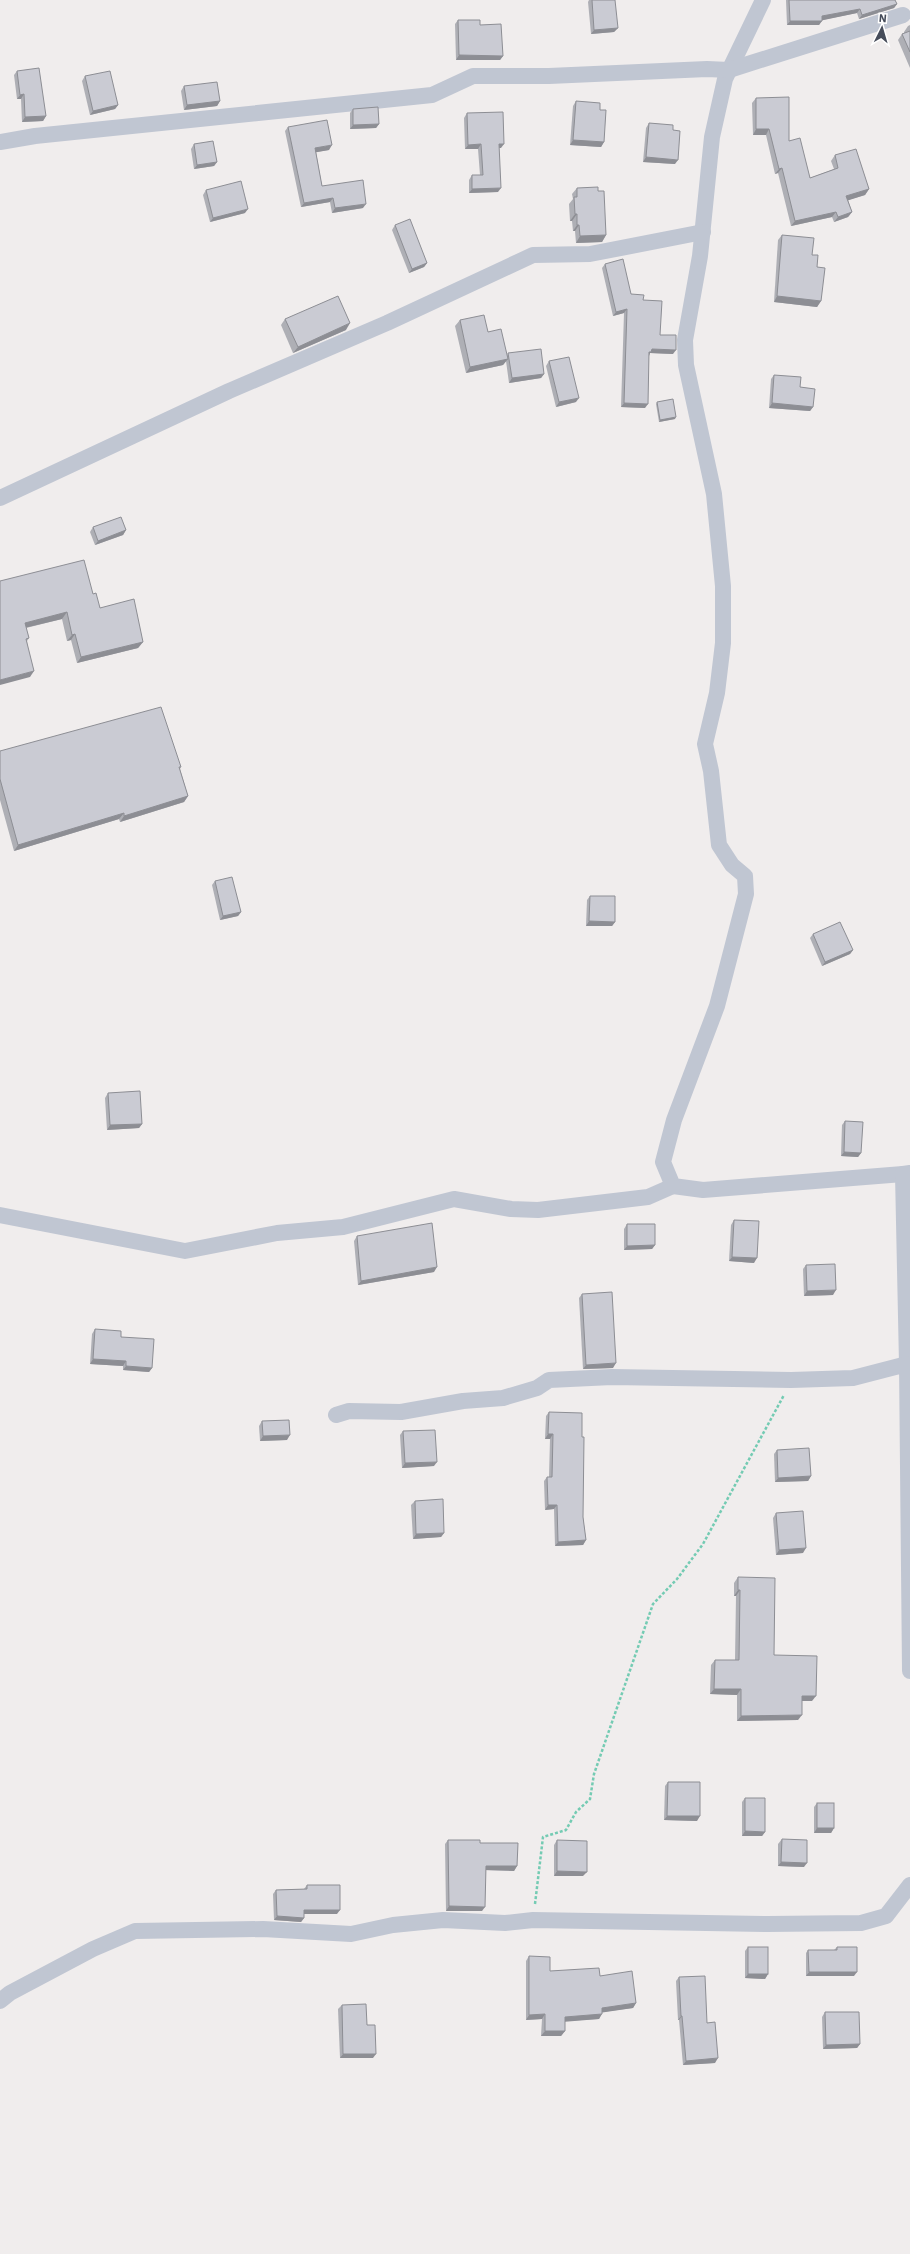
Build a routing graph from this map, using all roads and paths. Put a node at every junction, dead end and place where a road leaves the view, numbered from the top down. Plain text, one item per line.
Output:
1 (764, 0) edge
2 (903, 15) dead end
3 (729, 70) junction
4 (0, 142) edge
5 (703, 232) junction
6 (0, 498) edge
7 (907, 1174) edge
8 (673, 1186) junction
9 (0, 1215) edge
10 (907, 1364) junction
11 (791, 1380) junction
12 (336, 1415) dead end
13 (910, 1671) edge
14 (910, 1885) edge
15 (533, 1920) junction
16 (0, 2001) edge

1 - 3 street
2 - 3 street
3 - 4 street
3 - 5 street
5 - 6 street
5 - 8 street
7 - 8 street
7 - 10 street
8 - 9 street
10 - 11 street
10 - 13 street
11 - 12 street
11 - 15 path
14 - 15 street
15 - 16 street

